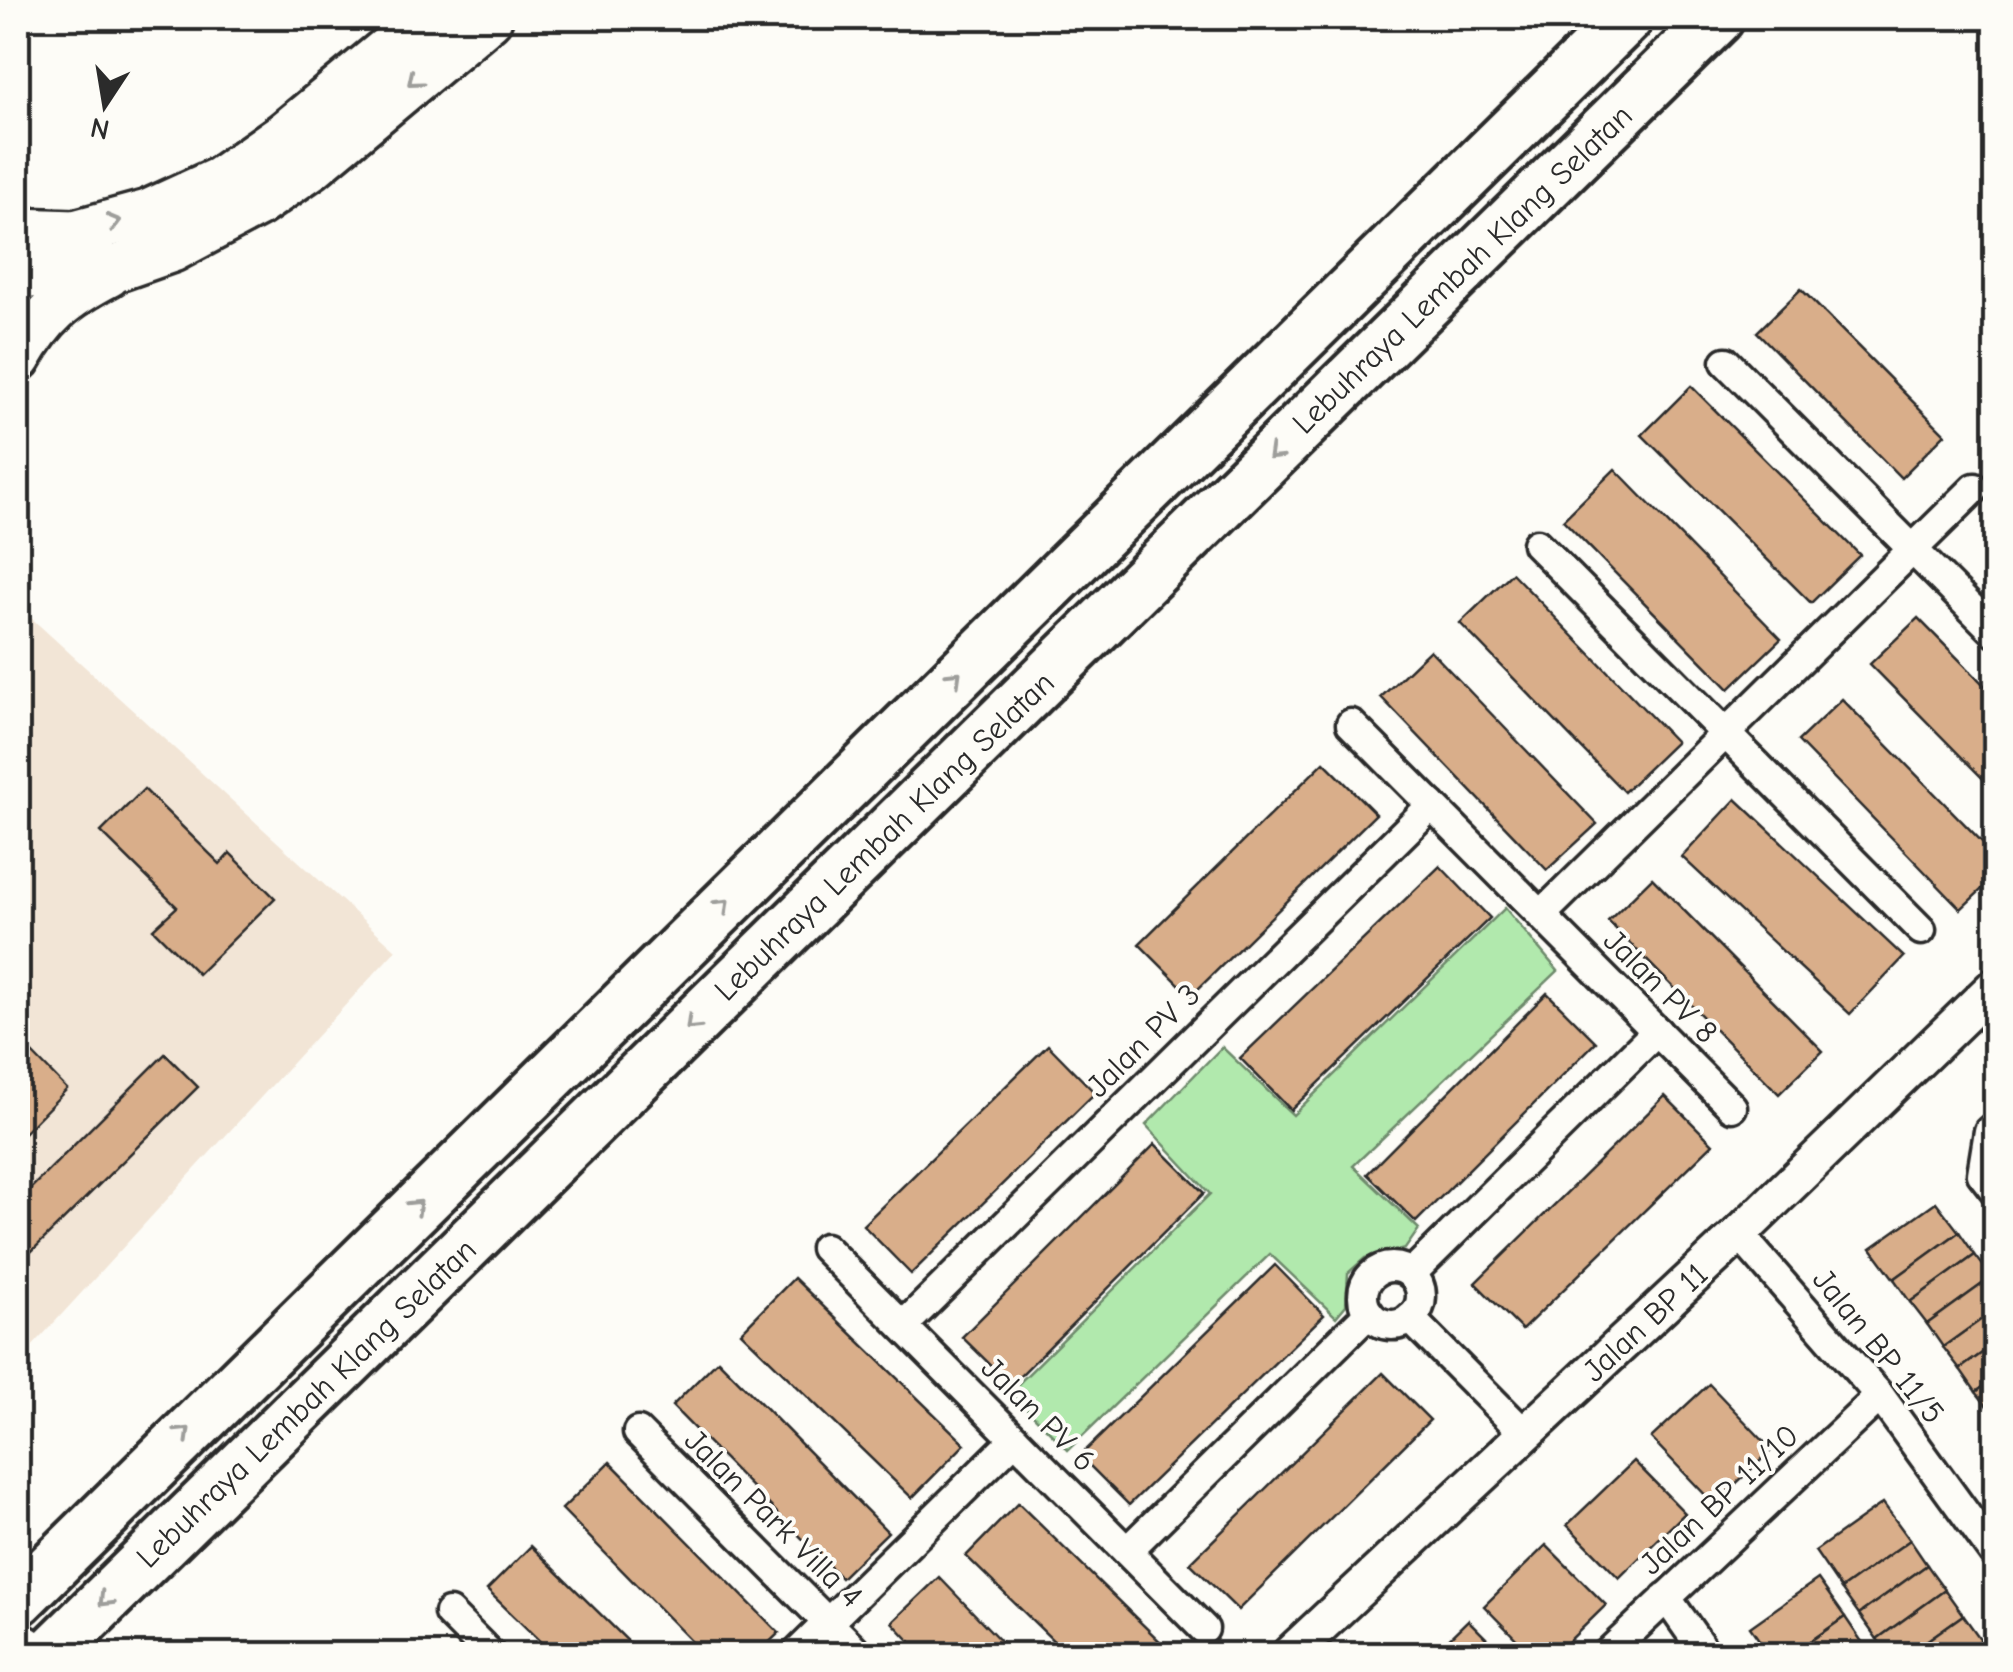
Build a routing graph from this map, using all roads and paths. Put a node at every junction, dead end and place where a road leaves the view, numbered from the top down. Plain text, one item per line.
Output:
1 (426, 18) edge
2 (488, 18) edge
3 (1627, 18) edge
4 (1718, 18) edge
5 (18, 231) edge
6 (118, 268) junction
7 (18, 276) edge
8 (18, 358) edge
9 (1726, 362) dead end
10 (1975, 488) dead end
11 (1536, 544) dead end
12 (1913, 550) junction
13 (1996, 633) edge
14 (1352, 724) dead end
15 (1726, 734) junction
16 (1432, 805) junction
17 (1541, 915) junction
18 (1921, 930) dead end
19 (1996, 986) edge
20 (1657, 1031) junction
21 (1732, 1106) dead end
22 (1996, 1126) edge
23 (1989, 1183) edge
24 (1739, 1234) junction
25 (825, 1248) dead end
26 (1411, 1274) junction
27 (1369, 1313) junction
28 (1410, 1318) junction
29 (903, 1326) junction
30 (1880, 1396) junction
31 (638, 1432) dead end
32 (1526, 1436) junction
33 (1015, 1439) junction
34 (1127, 1551) junction
35 (1996, 1556) edge
36 (1666, 1597) junction
37 (18, 1600) edge
38 (449, 1614) dead end
39 (828, 1623) junction
40 (1204, 1629) dead end
41 (18, 1645) edge
42 (32, 1654) edge
43 (50, 1654) edge
44 (490, 1654) edge
45 (796, 1654) edge
46 (859, 1654) edge
47 (1290, 1654) edge
48 (1608, 1654) edge
49 (1706, 1654) edge

5 -> 1 main road
2 -> 6 main road
37 -> 3 highway, Lebuhraya Lembah Klang Selatan
4 -> 43 highway, Lebuhraya Lembah Klang Selatan
6 - 7 main road
6 - 8 main road
9 - 12 street
10 - 12 street
11 - 15 street
12 - 13 street
12 - 15 street
14 - 16 street, Jalan PV 8
15 - 17 street
15 - 18 street
16 - 17 street, Jalan PV 8
16 - 29 street, Jalan PV 3
17 - 20 street, Jalan PV 8
19 - 24 street, Jalan BP 11
20 - 21 street, Jalan PV 8
20 - 26 street
22 - 23 street
24 - 30 street, Jalan BP 11/5
24 - 32 street, Jalan BP 11
25 - 29 street, Jalan PV 6
26 - 27 street
26 - 28 street
27 - 28 street
27 - 34 street
28 - 32 street
29 - 33 street, Jalan PV 6
30 - 35 street, Jalan BP 11/5
30 - 36 street, Jalan BP 11/10
31 - 39 street, Jalan Park Villa 4
32 - 47 street, Jalan BP 11
33 - 34 street, Jalan PV 6
33 - 39 street
34 - 40 street, Jalan PV 6
36 - 48 street, Jalan BP 11/10
36 - 49 street
38 - 44 street
39 - 45 street
39 - 46 street, Jalan Park Villa 4
41 - 42 main road

